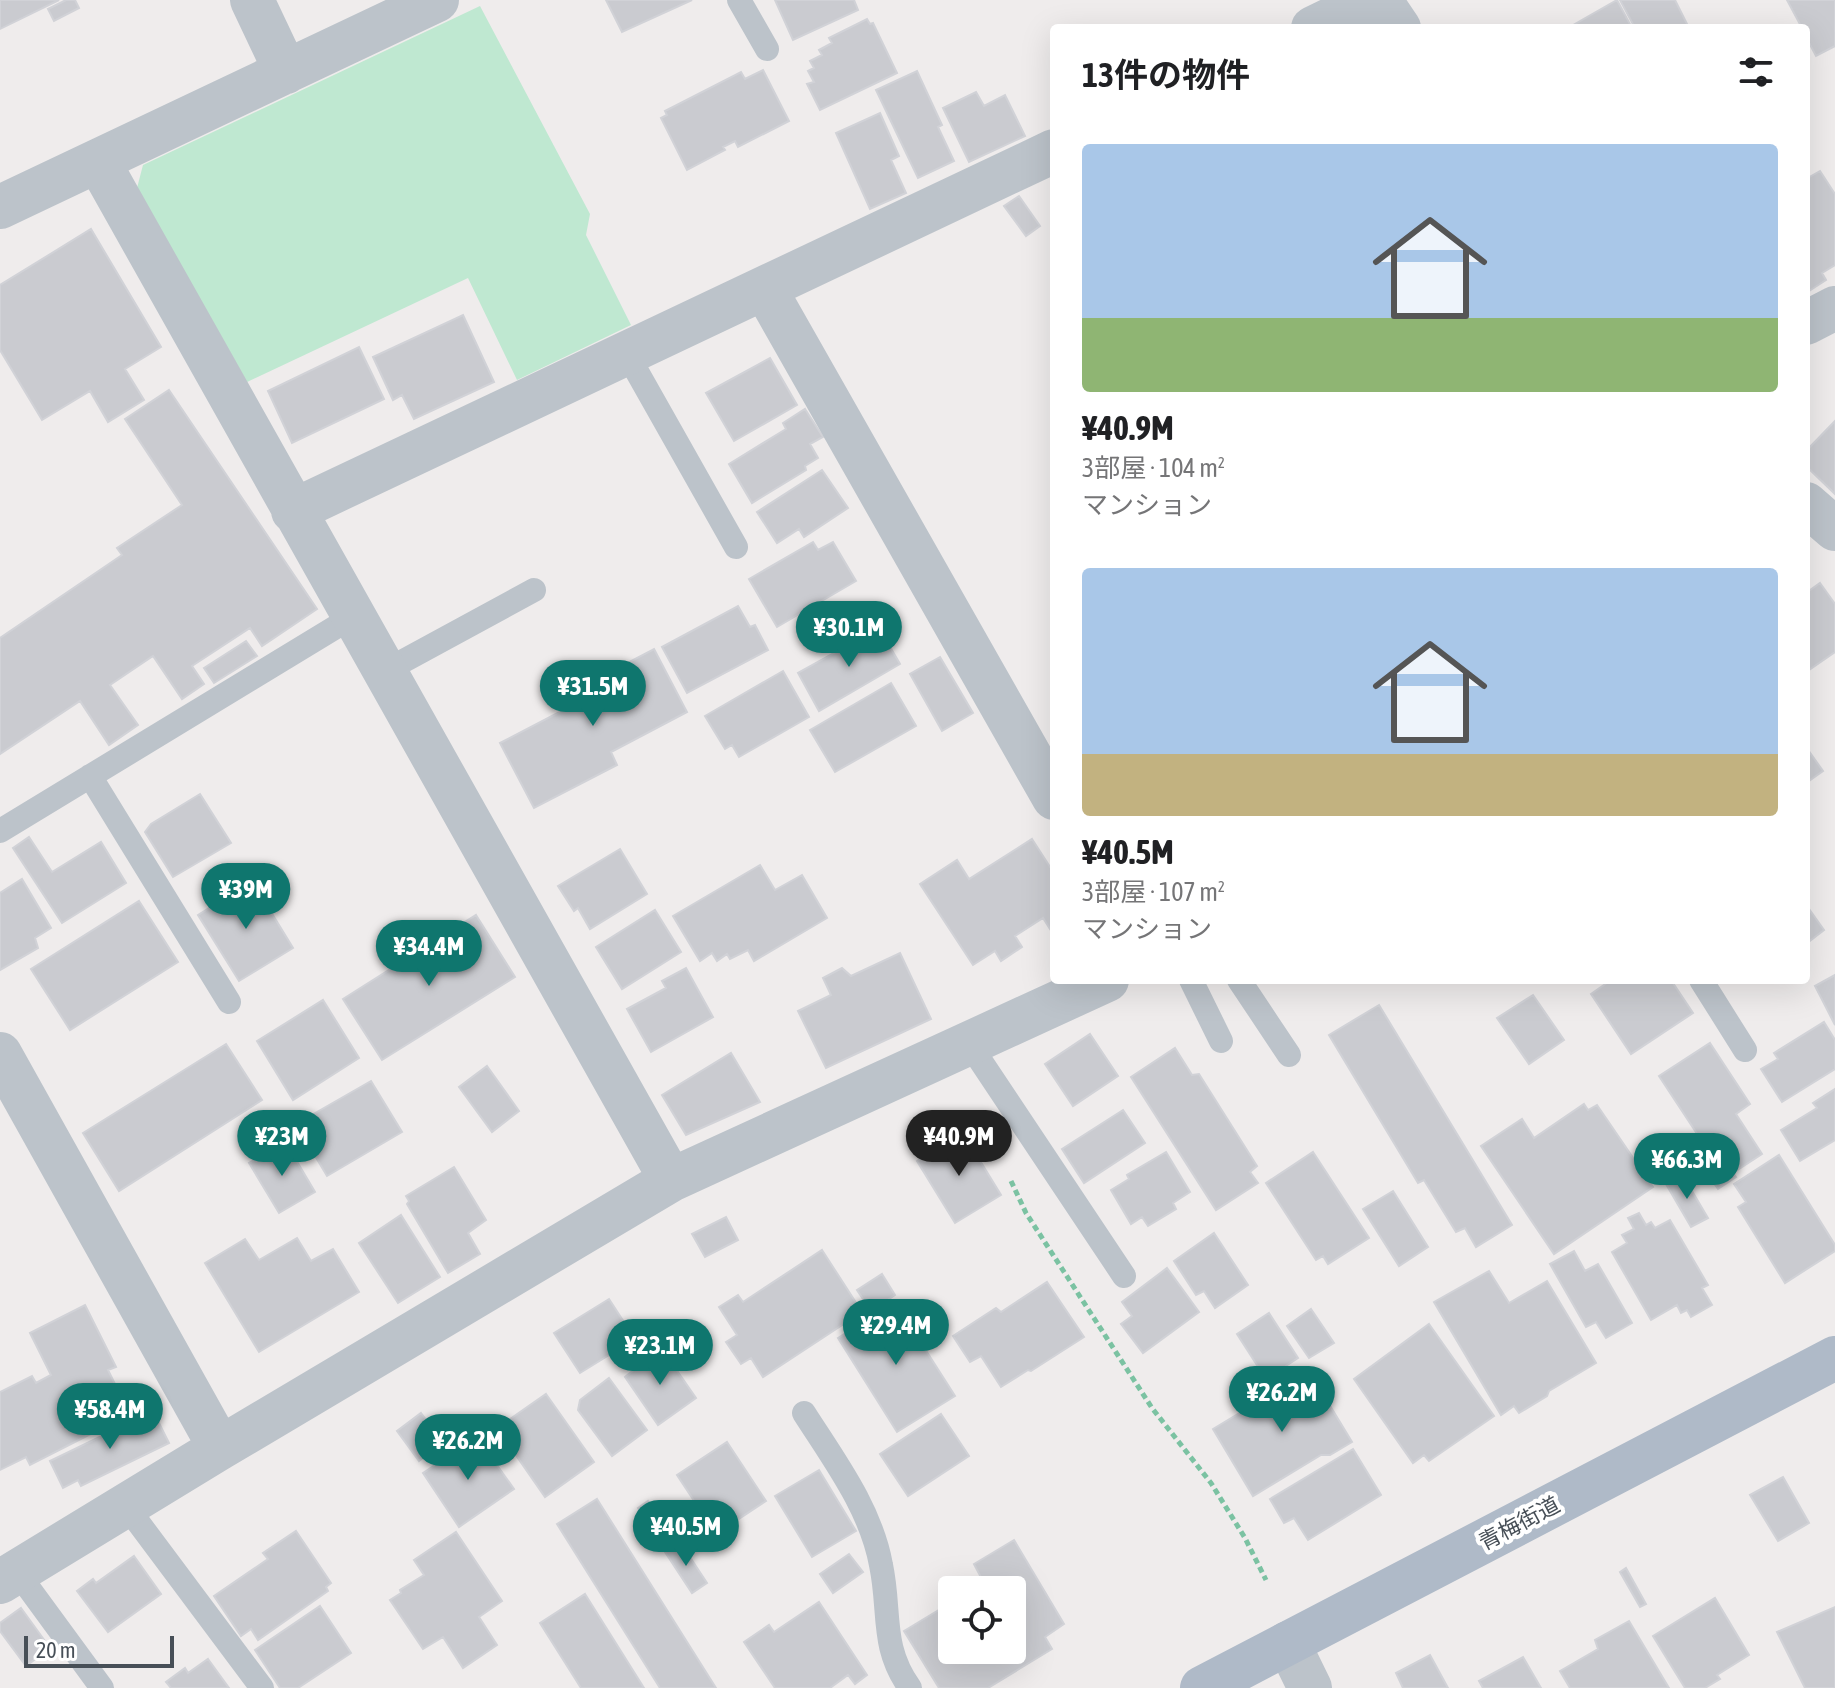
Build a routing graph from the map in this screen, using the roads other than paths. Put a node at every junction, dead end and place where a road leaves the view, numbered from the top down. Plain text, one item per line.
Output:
1 (252, 0) edge
2 (437, 0) edge
3 (739, 0) edge
4 (1371, 0) edge
5 (1380, 0) edge
6 (1321, 24) edge
7 (1396, 24) edge
8 (767, 49) dead end
9 (286, 72) junction
10 (1050, 153) edge
11 (98, 161) junction
12 (0, 207) edge
13 (765, 289) junction
14 (1835, 308) edge
15 (1810, 321) edge
16 (627, 354) junction
17 (1810, 507) edge
18 (293, 511) junction
19 (1835, 529) edge
20 (736, 547) dead end
21 (534, 590) dead end
22 (354, 616) junction
23 (385, 671) junction
24 (90, 776) junction
25 (1050, 791) edge
26 (0, 831) edge
27 (1099, 984) edge
28 (1193, 984) edge
29 (1242, 984) edge
30 (1704, 984) edge
31 (229, 1002) dead end
32 (1221, 1041) dead end
33 (970, 1045) junction
34 (1745, 1050) dead end
35 (0, 1054) edge
36 (1289, 1055) dead end
37 (671, 1180) junction
38 (1124, 1276) dead end
39 (1835, 1358) edge
40 (804, 1413) dead end
41 (220, 1448) junction
42 (126, 1506) junction
43 (9, 1577) edge
44 (1288, 1643) junction
45 (102, 1688) edge
46 (262, 1688) edge
47 (910, 1688) edge
48 (1202, 1688) edge
49 (1310, 1688) edge

1 - 9 street
2 - 9 street
3 - 8 lane
4 - 6 street
5 - 7 street
9 - 11 street
10 - 13 street
11 - 12 street
11 - 18 street
13 - 16 street
13 - 25 street
14 - 15 street
16 - 18 street
16 - 20 lane
17 - 19 street
18 - 22 street
21 - 23 lane
22 - 23 street
22 - 24 lane
23 - 37 street
24 - 26 lane
24 - 31 lane
27 - 33 street
28 - 32 lane
29 - 36 lane
30 - 34 lane
33 - 37 street
33 - 38 lane
35 - 41 street
37 - 41 street
39 - 44 main road, 青梅街道
40 - 47 lane
41 - 42 street
42 - 43 street
42 - 46 lane
43 - 45 lane
44 - 48 main road, 青梅街道
44 - 49 street

